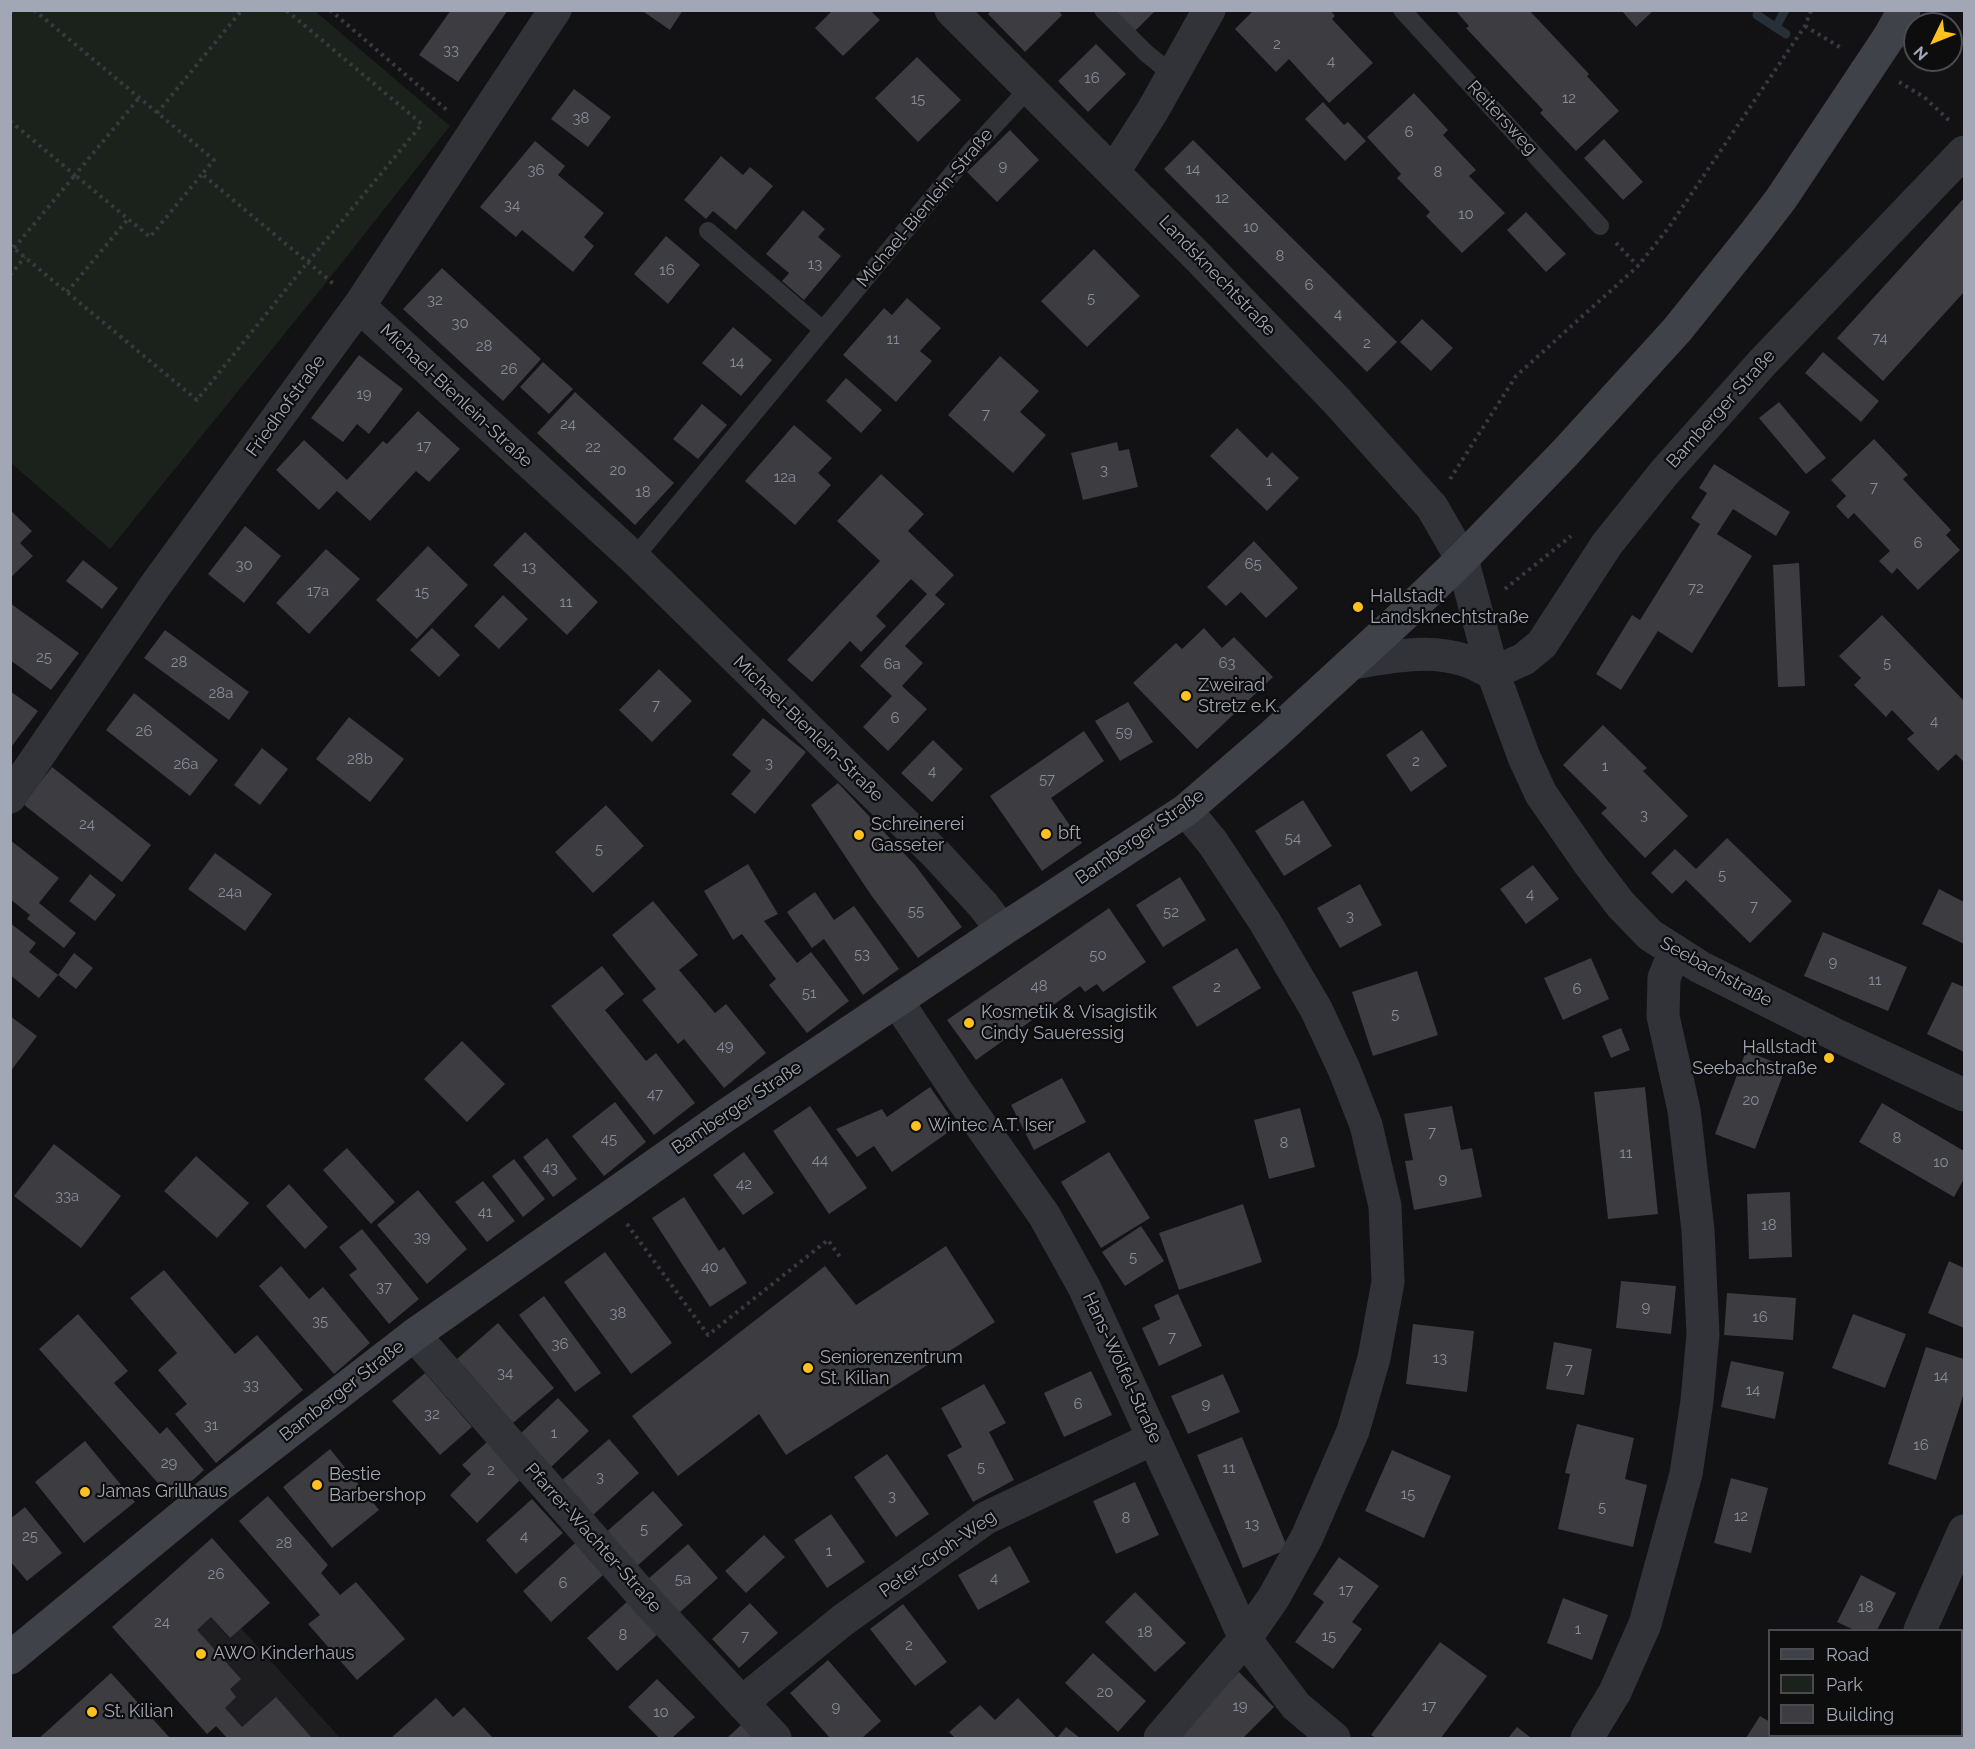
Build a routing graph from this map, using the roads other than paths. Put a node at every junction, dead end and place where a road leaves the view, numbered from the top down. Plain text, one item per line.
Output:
1 (555, 10) edge
2 (951, 10) edge
3 (1103, 10) edge
4 (1209, 10) edge
5 (1402, 10) edge
6 (1896, 24) edge
7 (1173, 75) junction
8 (1029, 88) junction
9 (1965, 152) edge
10 (1114, 171) junction
11 (1600, 226) road end
12 (708, 231) dead end
13 (359, 306) junction
14 (823, 330) junction
15 (634, 558) junction
16 (1462, 559) junction
17 (1352, 663) junction
18 (1492, 673) junction
19 (10, 798) edge
20 (1186, 810) junction
21 (1002, 930) junction
22 (1675, 951) junction
23 (897, 1001) junction
24 (1965, 1095) edge
25 (414, 1335) junction
26 (1154, 1438) junction
27 (1965, 1531) edge
28 (1920, 1629) edge
29 (1245, 1639) junction
30 (10, 1658) edge
31 (742, 1704) junction
32 (775, 1738) edge
33 (1160, 1738) edge
34 (1334, 1738) edge
35 (1587, 1738) edge

1 - 13 street, Friedhofstraße
2 - 8 street, Landsknechtstraße
3 - 7 lane
4 - 7 street
5 - 11 lane, Reitersweg
6 - 16 main road, Bamberger Straße, bridge
7 - 10 street
8 - 10 street, Landsknechtstraße
8 - 14 lane, Michael-Bienlein-Straße
9 - 18 street, Bamberger Straße
10 - 16 street, Landsknechtstraße
12 - 14 lane
13 - 15 street, Michael-Bienlein-Straße
13 - 19 street, Friedhofstraße
14 - 15 lane, Michael-Bienlein-Straße
15 - 21 street, Michael-Bienlein-Straße
16 - 17 main road, Bamberger Straße
16 - 18 street, Seebachstraße
17 - 18 street
17 - 20 main road, Bamberger Straße
18 - 22 street, Seebachstraße
20 - 21 main road, Bamberger Straße
20 - 29 street
21 - 23 main road, Bamberger Straße
22 - 24 street, Seebachstraße
22 - 35 street
23 - 25 main road, Bamberger Straße
23 - 26 street, Hans-Wölfel-Straße
25 - 30 main road, Bamberger Straße
25 - 31 street, Pfarrer-Wachter-Straße
26 - 29 street, Hans-Wölfel-Straße
26 - 31 street, Peter-Groh-Weg
27 - 28 street
29 - 33 street
29 - 34 street, Hans-Wölfel-Straße
31 - 32 street, Pfarrer-Wachter-Straße

